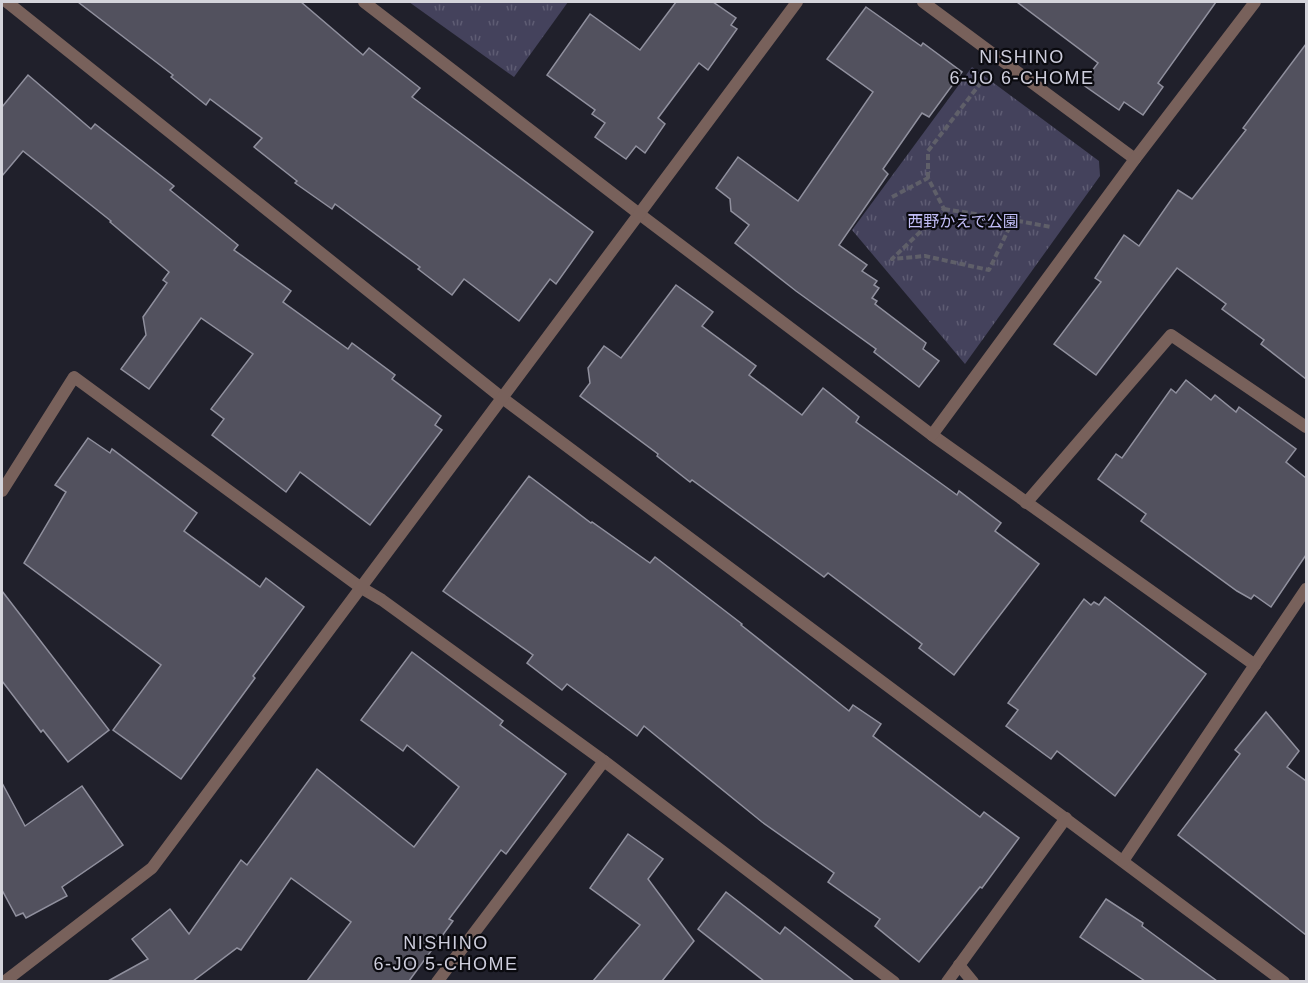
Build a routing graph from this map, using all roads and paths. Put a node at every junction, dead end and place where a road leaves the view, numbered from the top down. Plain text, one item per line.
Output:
1 (7, 2) edge
2 (364, 2) edge
3 (797, 2) edge
4 (923, 2) edge
5 (1255, 2) edge
6 (1000, 58) junction
7 (1135, 159) junction
8 (928, 177) junction
9 (892, 197) dead end
10 (944, 209) junction
11 (638, 213) junction
12 (1013, 220) junction
13 (1082, 233) junction
14 (501, 397) junction
15 (1306, 427) edge
16 (932, 435) junction
17 (3, 485) edge
18 (1026, 503) junction
19 (360, 587) junction
20 (1306, 589) edge
21 (1255, 664) junction
22 (604, 761) junction
23 (1066, 818) junction
24 (1122, 861) junction
25 (959, 965) junction
26 (4, 981) edge
27 (437, 981) edge
28 (894, 981) edge
29 (946, 981) edge
30 (973, 981) edge
31 (1284, 981) edge

1 - 14 street
2 - 11 street
3 - 11 street
4 - 6 street
5 - 7 street
6 - 7 street
6 - 8 path
7 - 13 street
8 - 9 path
8 - 10 path
10 - 12 path
10 - 12 path
11 - 14 street
11 - 16 street
12 - 13 path
13 - 16 street
14 - 19 street
14 - 23 street
15 - 18 street
16 - 18 street
17 - 19 street
18 - 21 street
19 - 22 street
19 - 26 street
20 - 21 street
21 - 24 street
22 - 27 street
22 - 28 street
23 - 24 street
23 - 25 street
24 - 31 street
25 - 29 street
25 - 30 street

